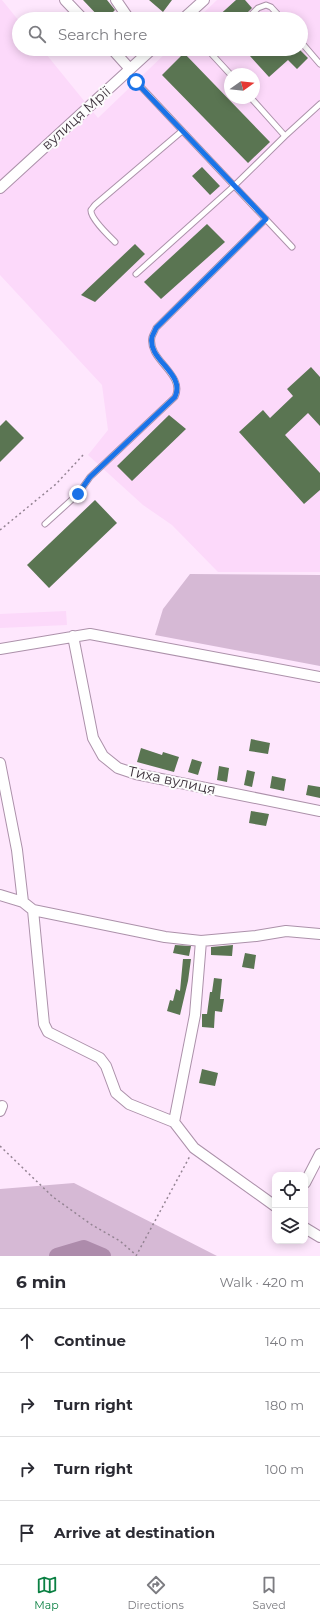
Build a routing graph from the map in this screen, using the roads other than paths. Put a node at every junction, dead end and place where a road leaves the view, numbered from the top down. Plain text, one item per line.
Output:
1 (65, 0) edge
2 (116, 0) edge
3 (204, 0) edge
4 (76, 12) edge
5 (124, 12) edge
6 (191, 12) edge
7 (254, 12) edge
8 (276, 12) edge
9 (308, 50) edge
10 (118, 56) edge
11 (144, 56) edge
12 (214, 56) edge
13 (320, 64) edge
14 (225, 68) edge
15 (129, 70) junction
16 (257, 104) edge
17 (320, 104) edge
18 (182, 130) junction
19 (286, 136) junction
20 (234, 186) junction
21 (0, 188) edge
22 (266, 219) junction
23 (115, 242) dead end
24 (292, 247) dead end
25 (136, 274) dead end
26 (45, 524) dead end
27 (73, 636) junction
28 (0, 649) edge
29 (320, 677) edge
30 (0, 762) edge
31 (320, 811) edge
32 (0, 895) edge
33 (24, 902) junction
34 (32, 910) junction
35 (320, 934) edge
36 (202, 941) junction
37 (174, 1122) junction
38 (320, 1154) edge
39 (308, 1177) edge
40 (272, 1204) edge
41 (308, 1230) edge
42 (320, 1237) edge

1 - 4 street
2 - 5 street
3 - 6 street
7 - 8 lane
9 - 13 lane
10 - 15 street
11 - 15 street, вулиця Мрії
12 - 14 lane
15 - 18 lane
15 - 21 street, вулиця Мрії
16 - 19 lane
17 - 19 lane
18 - 20 lane
18 - 23 lane
19 - 20 lane
20 - 22 lane
20 - 25 lane
22 - 24 lane
22 - 26 lane
27 - 28 street
27 - 29 street
27 - 31 street, Тиха вулиця
30 - 33 street
32 - 33 street
33 - 34 street
34 - 36 street
34 - 37 street
35 - 36 street
36 - 37 street
37 - 40 street
38 - 39 street
41 - 42 street

